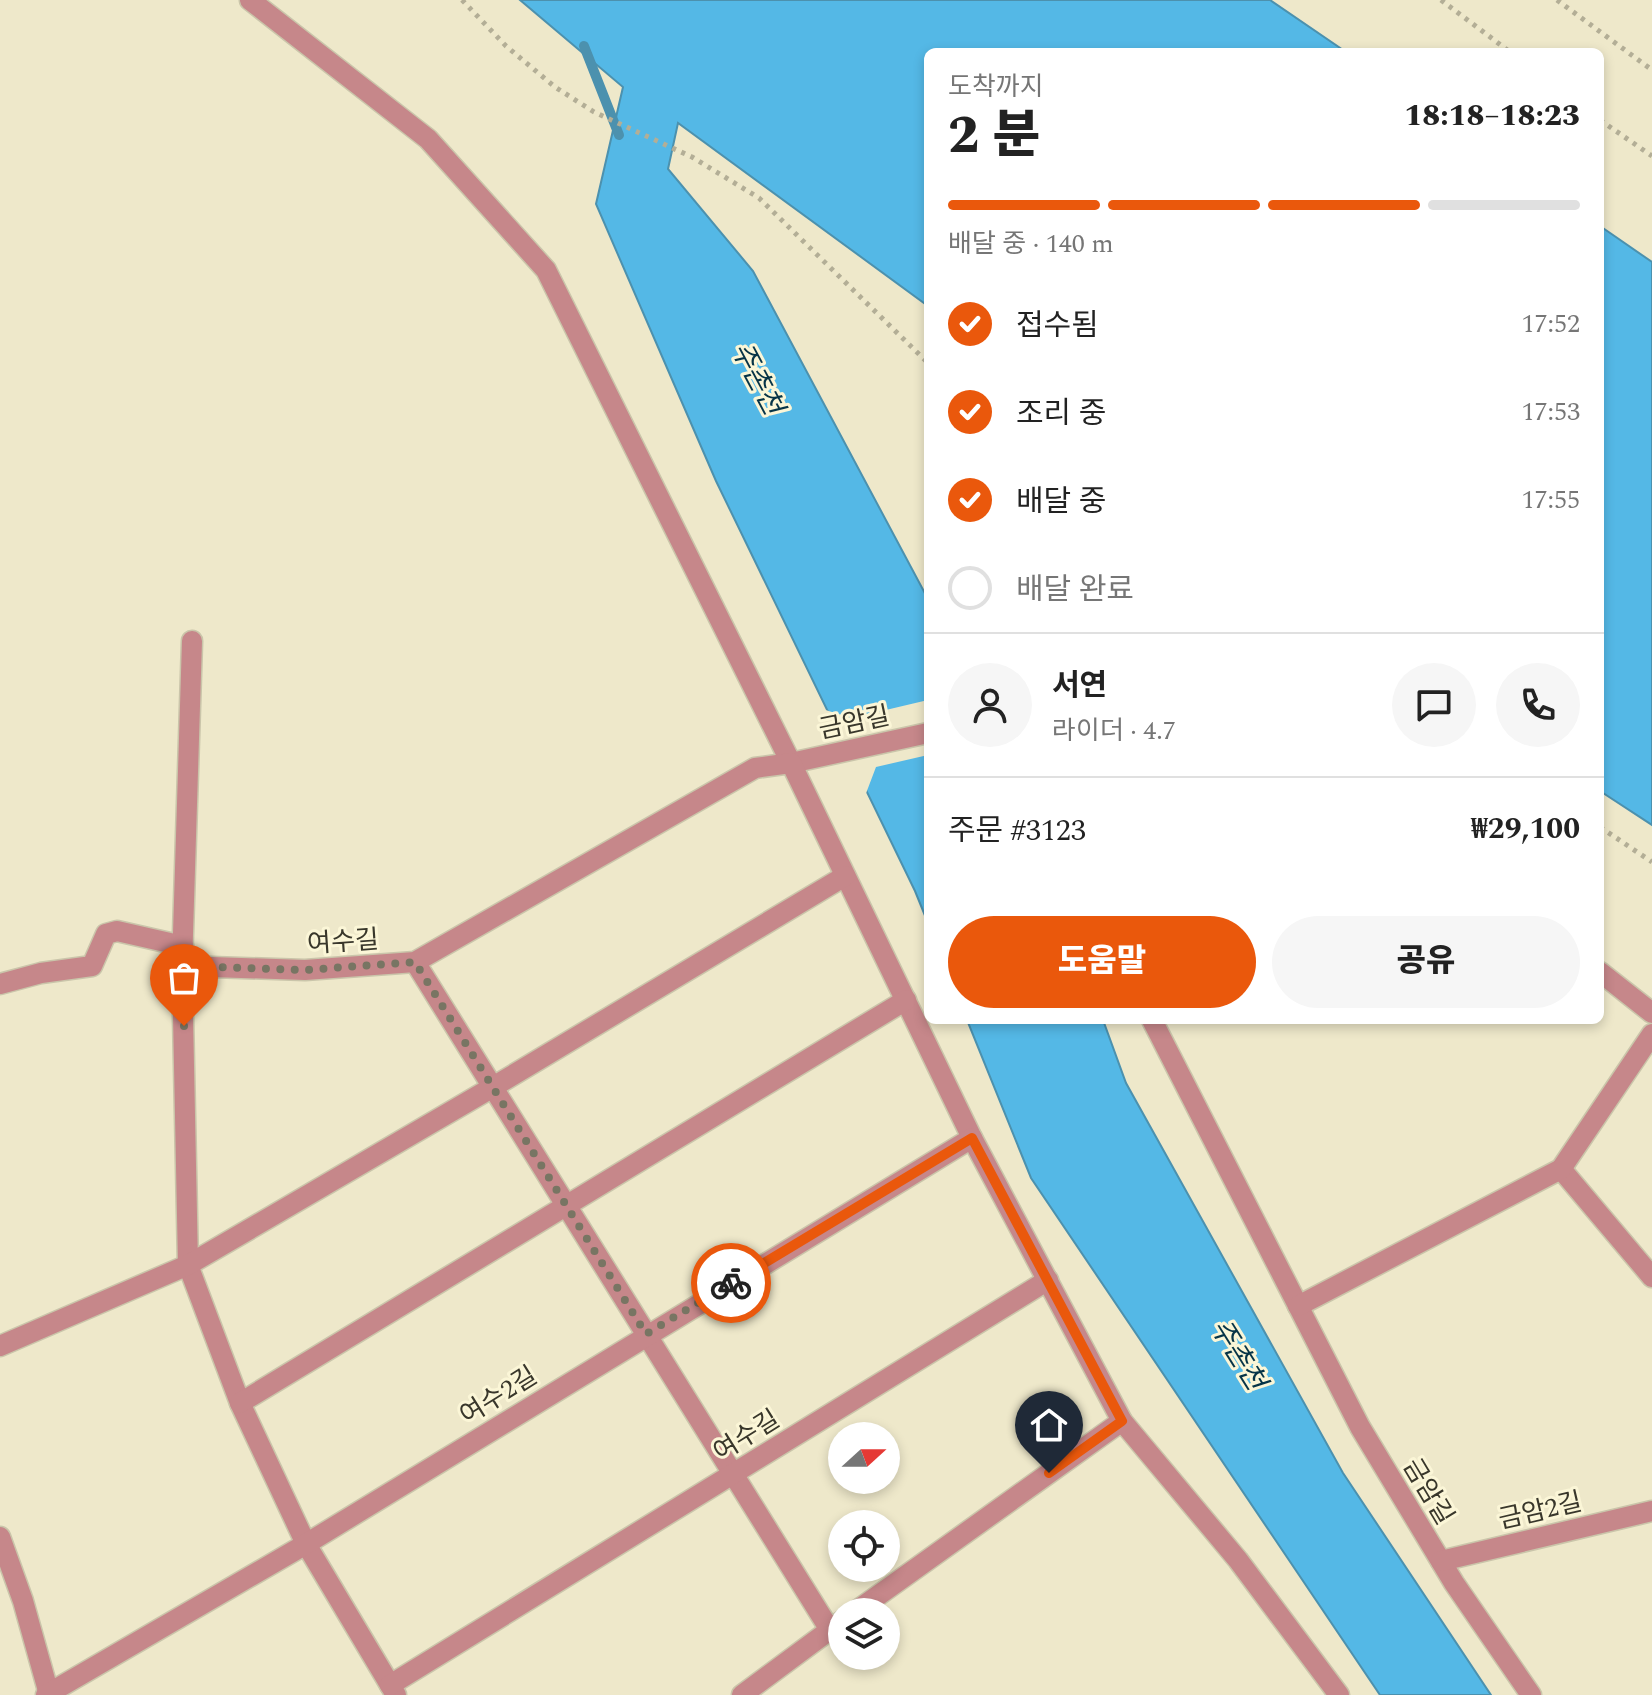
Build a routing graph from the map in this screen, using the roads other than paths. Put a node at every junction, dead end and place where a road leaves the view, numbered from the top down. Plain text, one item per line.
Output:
1 (250, 0) edge
2 (192, 641) dead end
3 (924, 734) edge
4 (791, 763) junction
5 (755, 768) joint
6 (845, 876) junction
7 (183, 956) junction
8 (415, 962) junction
9 (1604, 975) edge
10 (0, 984) edge
11 (906, 1000) junction
12 (1652, 1013) edge
13 (1154, 1024) edge
14 (1652, 1034) edge
15 (493, 1087) junction
16 (972, 1138) junction
17 (1561, 1169) junction
18 (567, 1207) junction
19 (188, 1265) junction
20 (1652, 1277) edge
21 (1048, 1280) junction
22 (1298, 1306) junction
23 (646, 1334) junction
24 (0, 1346) edge
25 (240, 1403) junction
26 (1122, 1421) junction
27 (733, 1474) junction
28 (1652, 1511) edge
29 (0, 1537) edge
30 (306, 1544) junction
31 (1441, 1561) junction
32 (875, 1598) edge
33 (828, 1614) edge
34 (828, 1632) edge
35 (393, 1690) edge
36 (47, 1694) edge
37 (742, 1695) edge
38 (1339, 1695) edge
39 (1531, 1695) edge

1 - 4 street
2 - 7 street
3 - 4 street, 금암길
4 - 5 street, 금암길
4 - 6 street
5 - 8 street, 여수길
6 - 11 street
6 - 15 street
7 - 8 street, 여수길
7 - 10 street
7 - 19 street, 여수길
8 - 15 street
9 - 12 street
11 - 16 street
11 - 18 street
13 - 22 street, 금암길
14 - 17 street
15 - 18 street
15 - 19 street
16 - 21 street
16 - 23 street, 여수2길
17 - 20 street
17 - 22 street
18 - 23 street
18 - 25 street
19 - 24 street
19 - 25 street, 여수길
21 - 26 street
21 - 27 street, 여수길
22 - 31 street, 금암길
23 - 27 street
23 - 30 street, 여수2길
25 - 30 street, 여수길
26 - 32 street
26 - 38 street
27 - 33 street
27 - 35 street, 여수길
28 - 31 street, 금암2길
29 - 36 street, 여수2길
30 - 35 street, 여수길
30 - 36 street, 여수2길
31 - 39 street, 금암길
34 - 37 street

